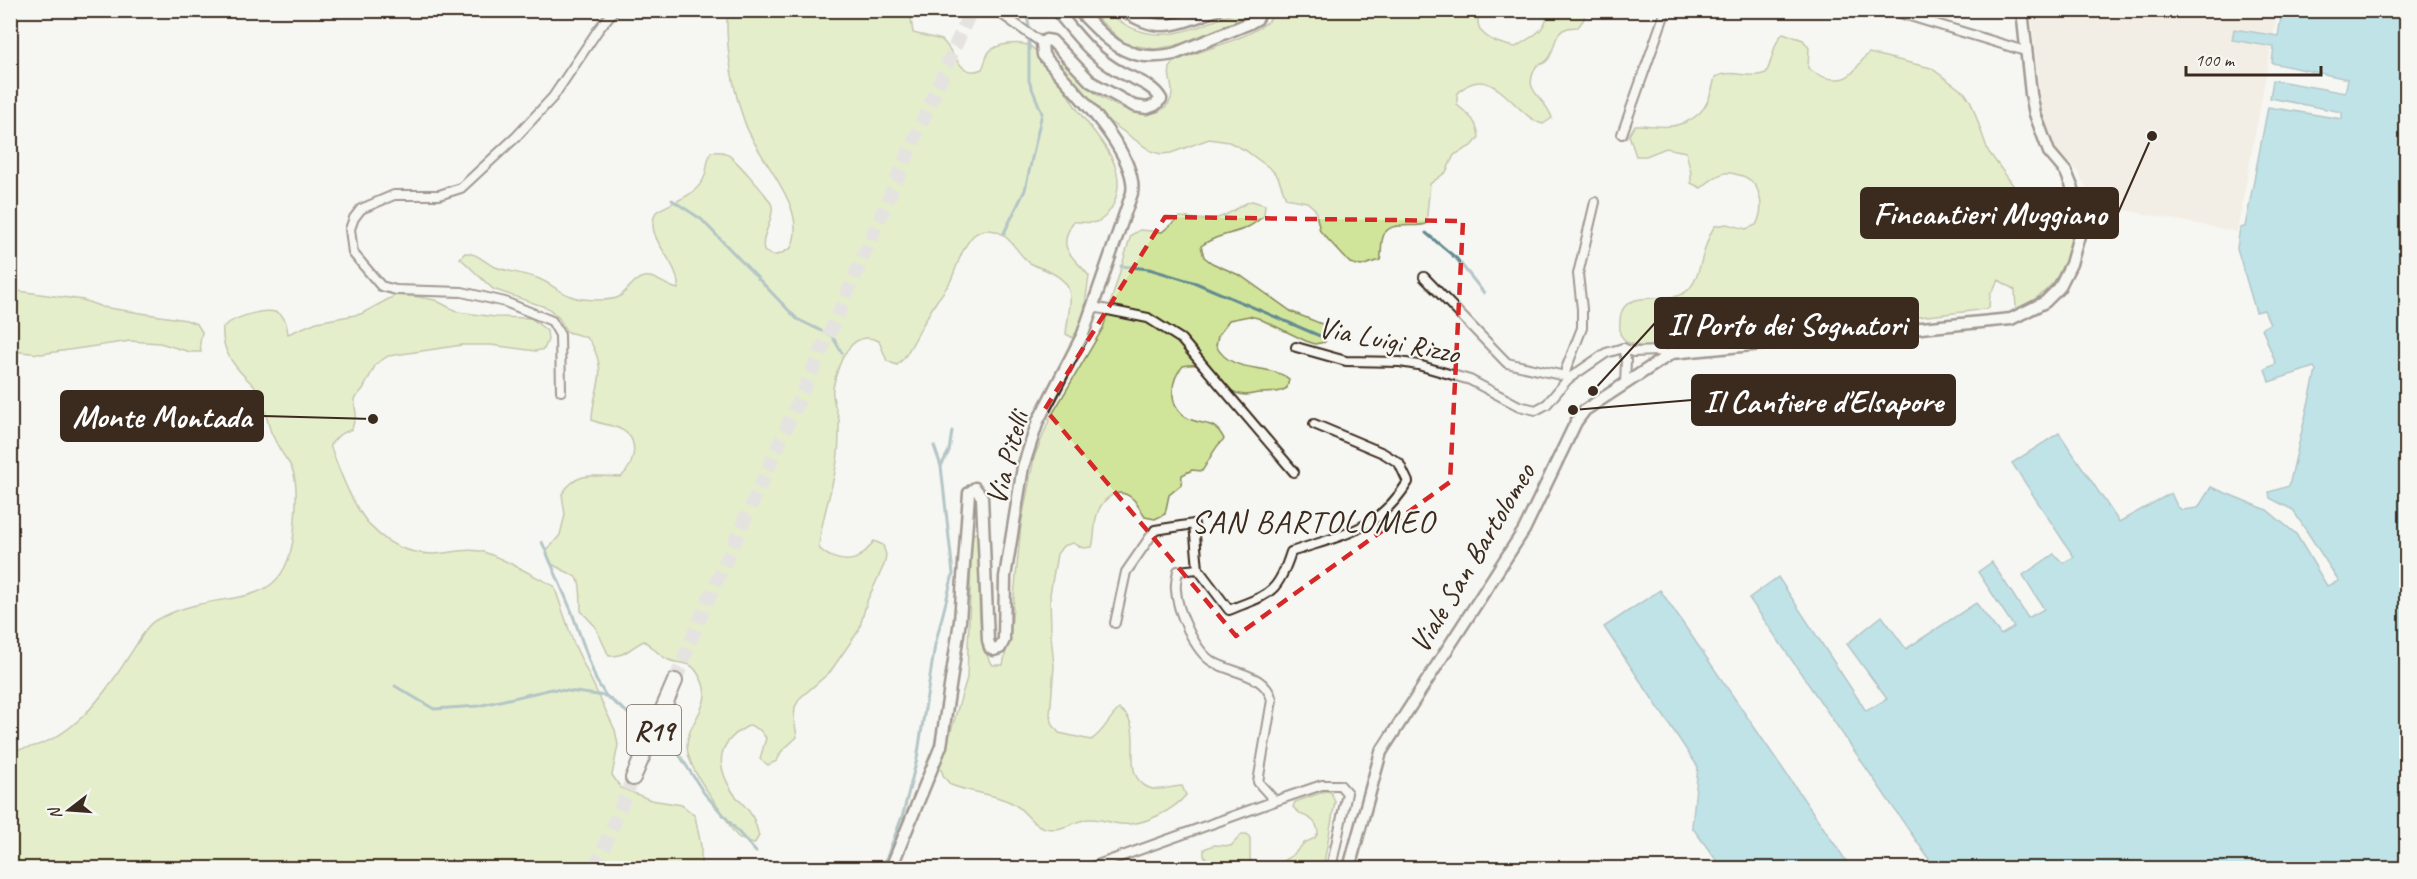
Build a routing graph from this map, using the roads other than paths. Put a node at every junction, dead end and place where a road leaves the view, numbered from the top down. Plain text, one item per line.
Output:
1 (614, 10) edge
2 (996, 10) edge
3 (1056, 10) edge
4 (1078, 10) edge
5 (1123, 10) edge
6 (1217, 10) edge
7 (1262, 10) edge
8 (1666, 10) edge
9 (1890, 10) edge
10 (2022, 10) edge
11 (1042, 43) junction
12 (2025, 51) junction
13 (1622, 134) dead end
14 (1595, 202) dead end
15 (1424, 277) dead end
16 (1093, 307) junction
17 (1296, 347) dead end
18 (1623, 348) junction
19 (1667, 355) junction
20 (1566, 377) junction
21 (1625, 384) junction
22 (561, 391) dead end
23 (1314, 424) dead end
24 (1294, 472) dead end
25 (1198, 569) junction
26 (1115, 623) dead end
27 (675, 681) tunnel mouth
28 (633, 778) tunnel mouth
29 (1275, 801) junction
30 (891, 868) edge
31 (1089, 868) edge
32 (1331, 868) edge
33 (1349, 868) edge

1 - 22 street
2 - 11 street
3 - 11 street
4 - 7 street
5 - 6 street
8 - 13 street
9 - 12 street
10 - 12 street, Viale San Bartolomeo
11 - 16 street, Via Pitelli
12 - 19 street, Viale San Bartolomeo
14 - 20 street
15 - 20 street
16 - 24 street
16 - 30 street, Via Pitelli
17 - 20 street, Via Luigi Rizzo
18 - 19 street
18 - 20 street, Via Luigi Rizzo
18 - 21 street
19 - 21 street, Viale San Bartolomeo
21 - 33 street, Viale San Bartolomeo
23 - 25 street
25 - 26 street
25 - 29 street
27 - 28 highway, R19
29 - 31 street
29 - 32 street

